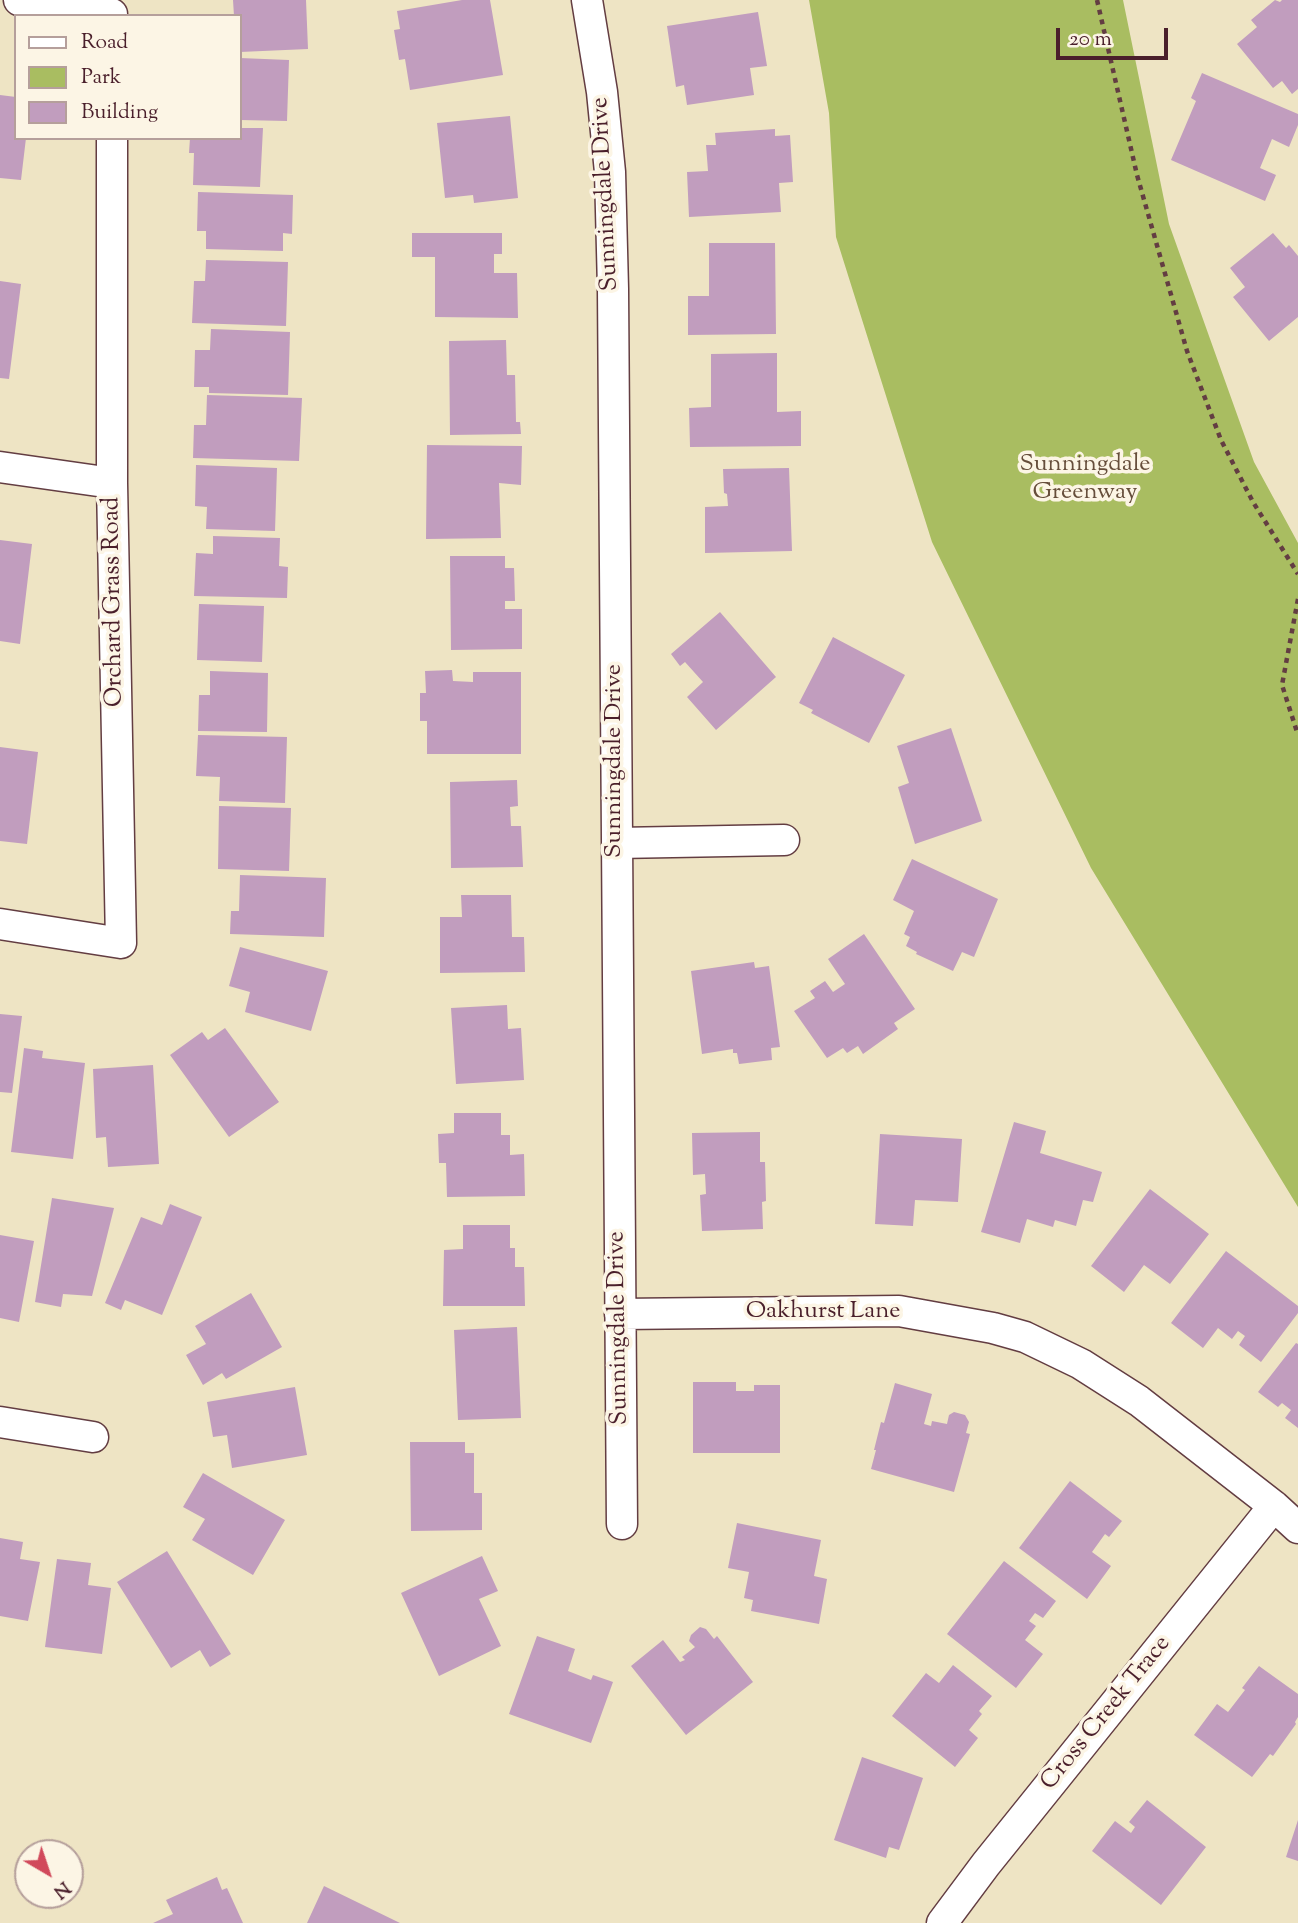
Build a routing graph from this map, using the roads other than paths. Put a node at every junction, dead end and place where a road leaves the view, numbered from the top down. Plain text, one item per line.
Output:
1 (19, 0) edge
2 (587, 0) edge
3 (113, 14) edge
4 (113, 140) edge
5 (0, 467) edge
6 (112, 483) junction
7 (784, 840) dead end
8 (617, 843) junction
9 (0, 924) edge
10 (620, 1314) junction
11 (0, 1422) edge
12 (93, 1437) dead end
13 (1274, 1506) junction
14 (622, 1524) dead end
15 (1298, 1528) edge
16 (942, 1923) edge

1 - 3 street
2 - 8 street, Sunningdale Drive
4 - 6 street, Orchard Grass Road
5 - 6 street
6 - 9 street, Orchard Grass Road
7 - 8 street
8 - 10 street, Sunningdale Drive
10 - 13 street, Oakhurst Lane
10 - 14 street, Sunningdale Drive
11 - 12 street
13 - 15 street, Oakhurst Lane
13 - 16 street, Cross Creek Trace

